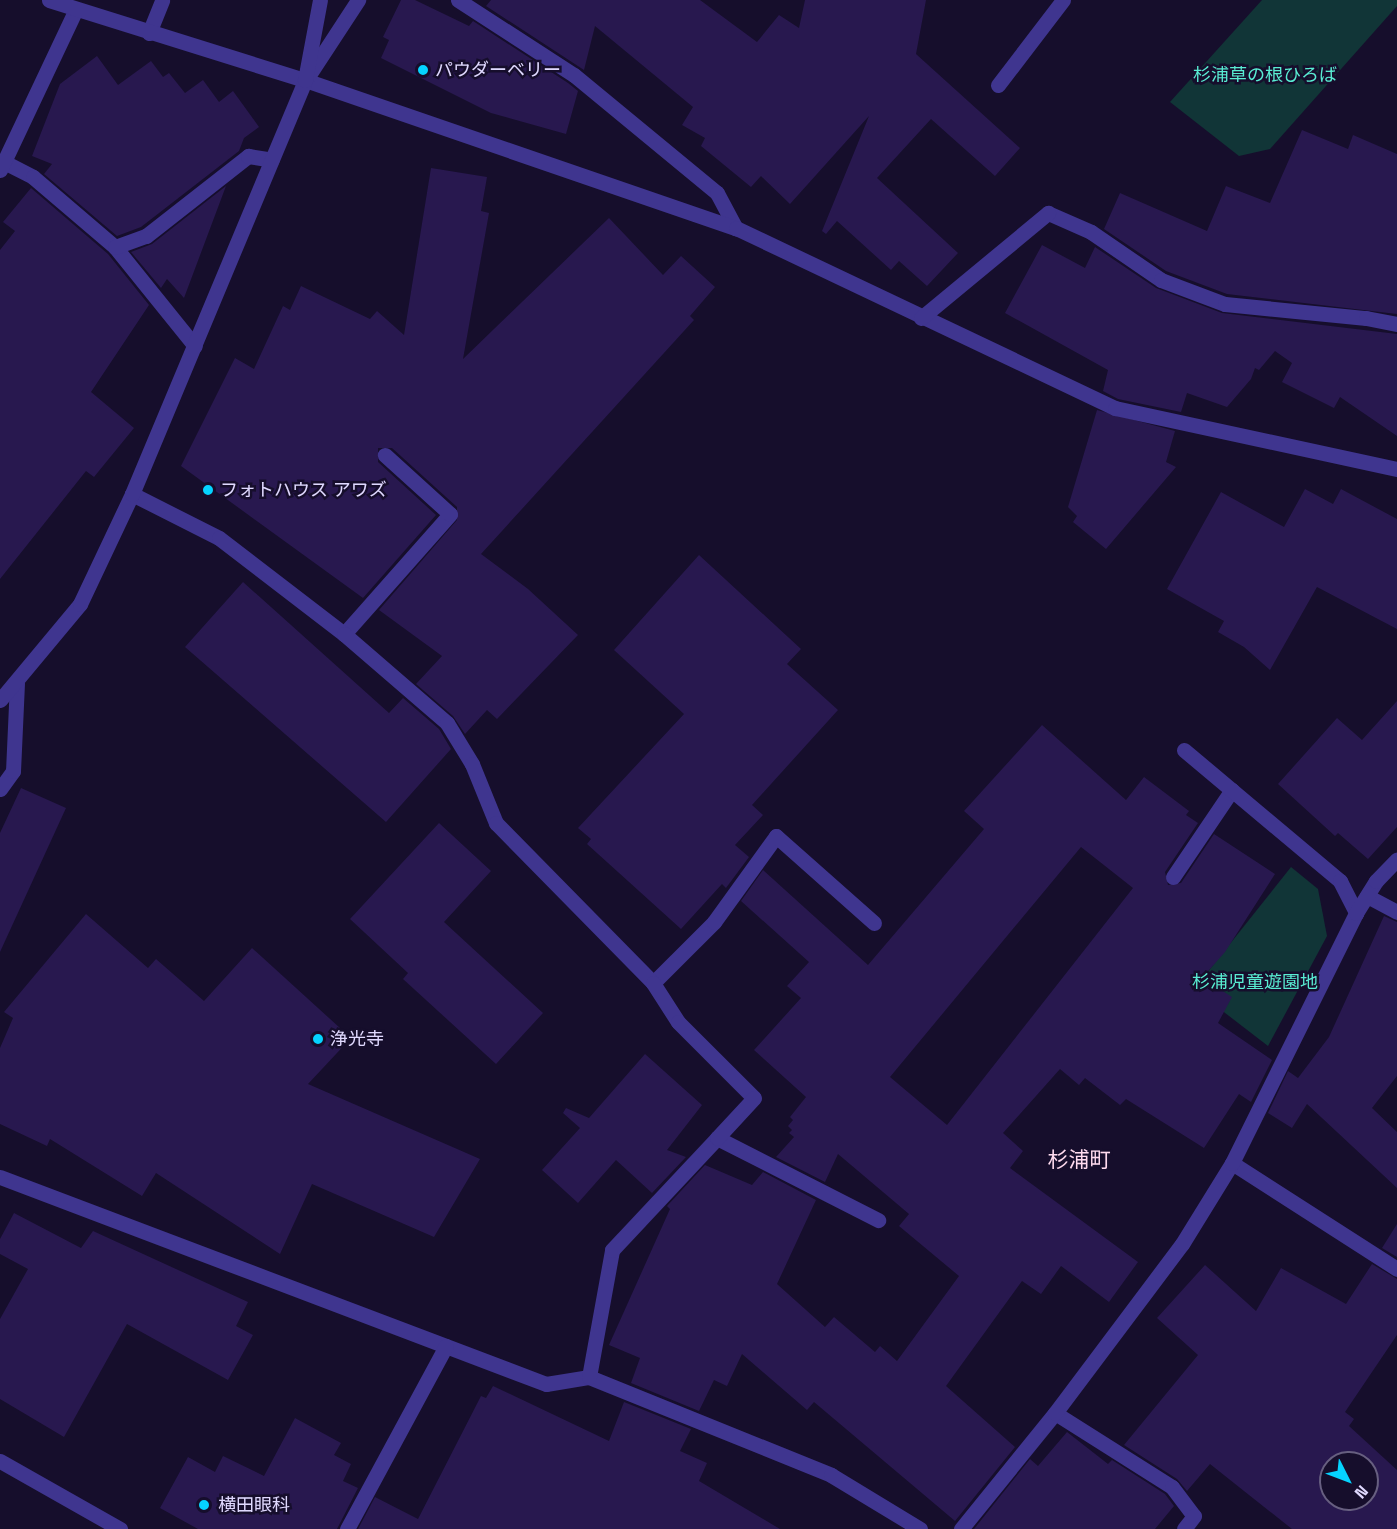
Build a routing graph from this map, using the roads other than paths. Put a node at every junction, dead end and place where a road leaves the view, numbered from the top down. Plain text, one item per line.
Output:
1 (49, 0) edge
2 (162, 0) edge
3 (320, 0) edge
4 (358, 0) edge
5 (458, 0) edge
6 (1063, 0) edge
7 (76, 9) junction
8 (149, 33) junction
9 (305, 80) junction
10 (998, 85) dead end
11 (272, 160) junction
12 (3, 167) edge
13 (736, 228) junction
14 (115, 247) junction
15 (921, 318) junction
16 (1397, 324) edge
17 (195, 346) junction
18 (385, 455) dead end
19 (1397, 469) edge
20 (132, 494) junction
21 (344, 634) junction
22 (17, 683) junction
23 (0, 700) edge
24 (1184, 750) dead end
25 (0, 789) edge
26 (1232, 790) junction
27 (1397, 859) edge
28 (1173, 877) dead end
29 (1367, 896) junction
30 (1397, 912) edge
31 (1356, 913) junction
32 (874, 923) dead end
33 (653, 983) junction
34 (717, 1138) junction
35 (1232, 1163) junction
36 (0, 1177) edge
37 (878, 1220) dead end
38 (1397, 1269) edge
39 (446, 1347) junction
40 (589, 1377) junction
41 (1055, 1413) junction
42 (0, 1461) edge
43 (120, 1529) edge
44 (347, 1529) edge
45 (920, 1529) edge
46 (961, 1529) edge
47 (1184, 1529) edge

1 - 7 street
2 - 8 street
3 - 9 street
4 - 9 street
5 - 13 street
6 - 10 street
7 - 8 street
7 - 12 street
8 - 9 street
9 - 11 street
9 - 13 street
11 - 14 street
11 - 17 street
12 - 14 street
13 - 15 street
14 - 17 street
15 - 16 street
15 - 19 street
17 - 20 street
18 - 21 street
20 - 21 street
20 - 22 street
21 - 33 street
22 - 23 street
22 - 25 street
24 - 26 street
26 - 28 street
26 - 31 street
27 - 29 street
29 - 30 street
29 - 31 street
31 - 35 street
32 - 33 street
33 - 34 street
34 - 37 street
34 - 40 street
35 - 38 street
35 - 41 street
36 - 39 street
39 - 40 street
39 - 44 street
40 - 45 street
41 - 46 street
41 - 47 street
42 - 43 street

